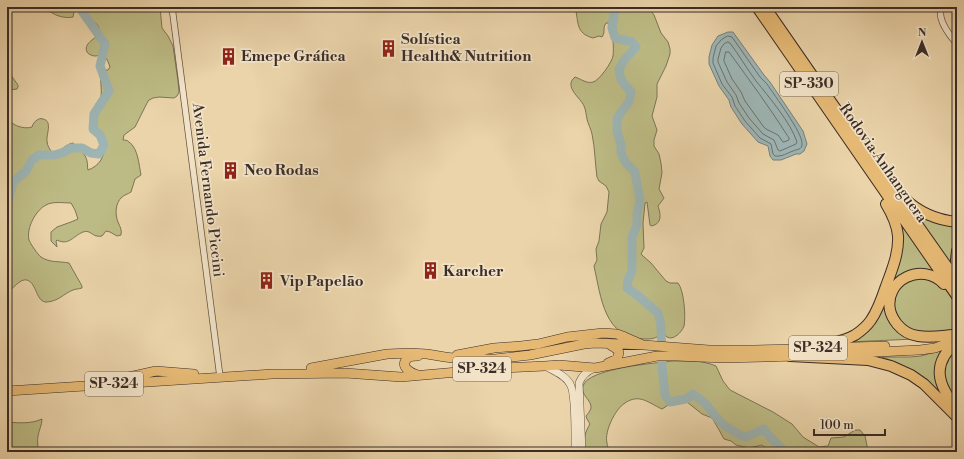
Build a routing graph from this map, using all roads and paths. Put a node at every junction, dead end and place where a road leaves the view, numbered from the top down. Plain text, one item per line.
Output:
1 (172, 7) edge
2 (756, 7) edge
3 (765, 7) edge
4 (942, 7) edge
5 (957, 44) edge
6 (866, 160) junction
7 (957, 222) edge
8 (957, 251) edge
9 (957, 271) edge
10 (957, 281) edge
11 (957, 297) edge
12 (956, 337) edge
13 (608, 343) junction
14 (647, 345) junction
15 (677, 352) junction
16 (791, 352) junction
17 (427, 354) junction
18 (445, 357) junction
19 (545, 366) junction
20 (595, 368) junction
21 (272, 374) junction
22 (419, 375) junction
23 (215, 377) junction
24 (7, 391) edge
25 (957, 408) edge
26 (957, 417) edge
27 (575, 452) edge
28 (582, 452) edge

1 - 23 street, Avenida Fernando Piccini
2 - 6 highway, Rodovia Anhanguera / SP-330
3 - 6 highway, Rodovia Anhanguera / SP-330
4 - 5 street
6 - 7 highway
6 - 10 highway, Rodovia Anhanguera / SP-330
6 - 11 highway, Rodovia Anhanguera / SP-330
6 - 16 highway
8 - 9 highway
11 - 12 highway
12 - 16 highway, SP-324
12 - 25 highway
13 - 14 highway, SP-324
13 - 18 highway, SP-324
13 - 20 highway
14 - 15 highway, SP-324
14 - 18 highway
15 - 16 highway, SP-324
15 - 20 highway, SP-324
16 - 26 highway
17 - 18 highway, SP-324
17 - 21 highway, SP-324
17 - 22 highway
19 - 20 highway, SP-324
19 - 22 highway, SP-324
19 - 27 street
20 - 28 street
21 - 22 highway, SP-324
21 - 23 highway, SP-324
23 - 24 highway, SP-324

